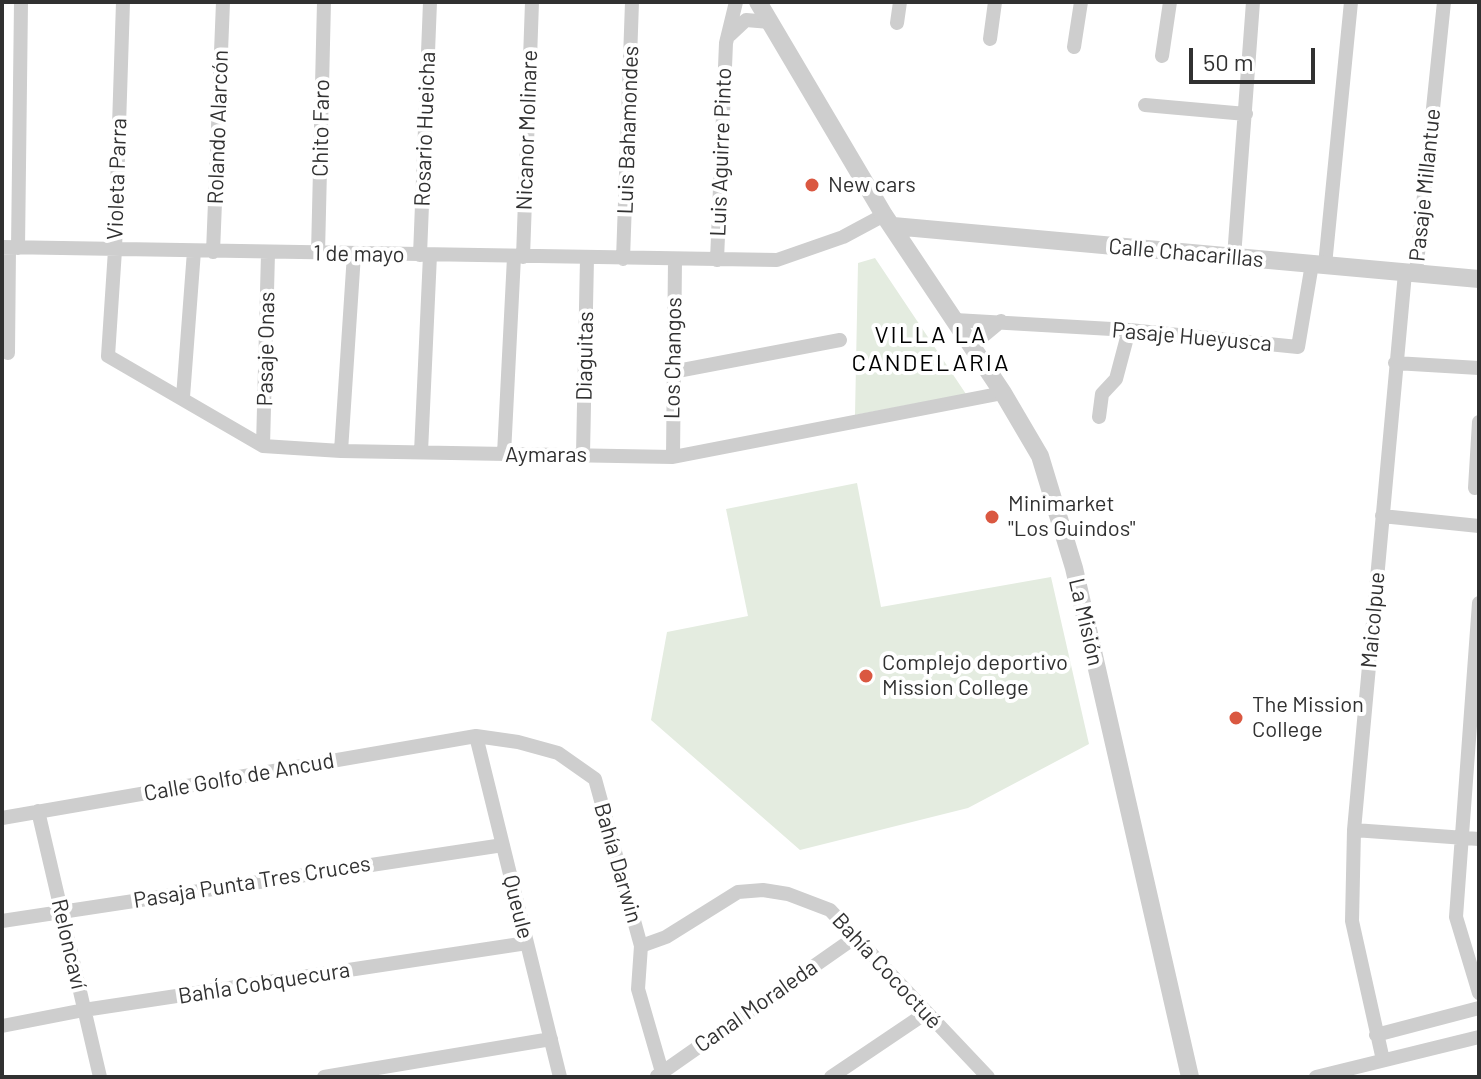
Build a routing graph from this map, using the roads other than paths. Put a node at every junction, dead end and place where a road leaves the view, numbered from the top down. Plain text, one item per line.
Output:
1 (21, 2) edge
2 (123, 2) edge
3 (223, 2) edge
4 (324, 2) edge
5 (430, 2) edge
6 (532, 2) edge
7 (632, 2) edge
8 (736, 2) edge
9 (758, 2) edge
10 (900, 2) edge
11 (995, 2) edge
12 (1081, 2) edge
13 (1170, 2) edge
14 (1253, 2) edge
15 (1351, 2) edge
16 (1444, 2) edge
17 (770, 22) junction
18 (897, 23) dead end
19 (990, 39) dead end
20 (726, 43) junction
21 (1074, 47) dead end
22 (1162, 56) dead end
23 (1145, 105) dead end
24 (1246, 114) junction
25 (888, 220) junction
26 (10, 248) edge
27 (115, 250) junction
28 (194, 251) junction
29 (213, 252) junction
30 (268, 253) junction
31 (318, 253) junction
32 (354, 254) junction
33 (425, 255) junction
34 (518, 257) junction
35 (1234, 257) junction
36 (587, 258) junction
37 (623, 259) junction
38 (675, 260) junction
39 (717, 260) junction
40 (1318, 265) junction
41 (1410, 273) junction
42 (1479, 279) edge
43 (955, 320) junction
44 (1001, 321) junction
45 (1129, 330) junction
46 (840, 340) dead end
47 (971, 346) junction
48 (8, 353) dead end
49 (108, 356) joint
50 (1395, 363) junction
51 (1479, 368) edge
52 (672, 372) junction
53 (1003, 393) junction
54 (183, 397) junction
55 (1099, 417) dead end
56 (1479, 422) edge
57 (263, 446) junction
58 (341, 451) junction
59 (421, 452) junction
60 (504, 454) junction
61 (583, 454) junction
62 (673, 457) junction
63 (1475, 488) dead end
64 (1382, 516) junction
65 (1479, 526) edge
66 (1479, 603) edge
67 (1478, 626) edge
68 (1474, 729) edge
69 (476, 736) junction
70 (38, 811) junction
71 (2, 818) edge
72 (1354, 830) junction
73 (1460, 838) junction
74 (1479, 839) edge
75 (503, 845) junction
76 (61, 911) junction
77 (2, 921) edge
78 (857, 936) junction
79 (527, 943) junction
80 (641, 946) junction
81 (1479, 993) edge
82 (1479, 1008) edge
83 (84, 1010) junction
84 (926, 1013) junction
85 (2, 1026) edge
86 (1376, 1035) junction
87 (1479, 1037) edge
88 (551, 1039) junction
89 (1383, 1060) junction
90 (659, 1074) edge
91 (100, 1077) edge
92 (324, 1077) edge
93 (560, 1077) edge
94 (831, 1077) edge
95 (988, 1077) edge
96 (1190, 1077) edge
97 (1316, 1077) edge

1 - 26 street
2 - 27 street, Violeta Parra
3 - 29 street, Rolando Alarcón
4 - 31 street, Chito Faro
5 - 33 street, Rosario Hueicha
6 - 34 street, Nicanor Molinare
7 - 37 street, Luis Bahamondes
8 - 20 street, Luis Aguirre Pinto
9 - 17 street, La Misión
10 - 18 street
11 - 19 street
12 - 21 street
13 - 22 street
14 - 24 street
15 - 40 street
16 - 41 street, Pasaje Millantue
17 - 20 street, Luis Aguirre Pinto
17 - 25 street, La Misión
20 - 39 street, Luis Aguirre Pinto
23 - 24 street
24 - 35 street
25 - 35 street, Calle Chacarillas
25 - 39 street, 1 de mayo
25 - 43 street, La Misión
26 - 27 street, 1 de mayo
26 - 48 street
27 - 28 street, 1 de mayo
27 - 49 street, Violeta Parra
28 - 29 street, 1 de mayo
28 - 54 street
29 - 30 street, 1 de mayo
30 - 31 street, 1 de mayo
30 - 57 street, Pasaje Onas
31 - 32 street, 1 de mayo
32 - 33 street, 1 de mayo
32 - 58 street
33 - 34 street, 1 de mayo
33 - 59 street, Rosario Hueicha
34 - 36 street, 1 de mayo
34 - 60 street, Nicanor Molinare
35 - 40 street, Calle Chacarillas
36 - 37 street, 1 de mayo
36 - 61 street, Diaguitas
37 - 38 street, 1 de mayo
38 - 39 street, 1 de mayo
38 - 52 street, Los Changos
40 - 41 street, Calle Chacarillas
40 - 45 street, Pasaje Hueyusca
41 - 42 street, Calle Chacarillas
41 - 50 street, Maicolpue
43 - 44 street, Pasaje Hueyusca
43 - 47 street, La Misión
44 - 45 street, Pasaje Hueyusca
44 - 47 street
45 - 55 street
46 - 52 street
47 - 53 street, La Misión
49 - 54 street, Aymaras
50 - 51 street
50 - 64 street, Maicolpue
52 - 62 street, Los Changos
53 - 62 street, Aymaras
53 - 96 street, La Misión
54 - 57 street, Aymaras
56 - 63 street
57 - 58 street, Aymaras
58 - 59 street, Aymaras
59 - 60 street, Aymaras
60 - 61 street, Aymaras
61 - 62 street, Aymaras
64 - 65 street
64 - 72 street, Maicolpue
66 - 67 street
67 - 68 street
68 - 73 street
69 - 70 street, Calle Golfo de Ancud
69 - 75 street, Queule
69 - 80 street, Bahía Darwin
70 - 71 street, Calle Golfo de Ancud
70 - 76 street, Reloncaví
72 - 73 street
72 - 86 street, Maicolpue
73 - 74 street
73 - 81 street
75 - 76 street, Pasaja Punta Tres Cruces
75 - 79 street, Queule
76 - 77 street, Pasaja Punta Tres Cruces
76 - 83 street, Reloncaví
78 - 80 street, Bahía Cococtué
78 - 84 street, Bahía Cococtué
78 - 90 street, Canal Moraleda
79 - 83 street, BahÍa Cobquecura
79 - 88 street, Queule
80 - 90 street, Bahía Darwin
82 - 86 street
83 - 85 street, BahÍa Cobquecura
83 - 91 street, Reloncaví
84 - 94 street
84 - 95 street, Bahía Cococtué
86 - 89 street, Maicolpue
87 - 89 street
88 - 92 street
88 - 93 street, Queule
89 - 97 street

